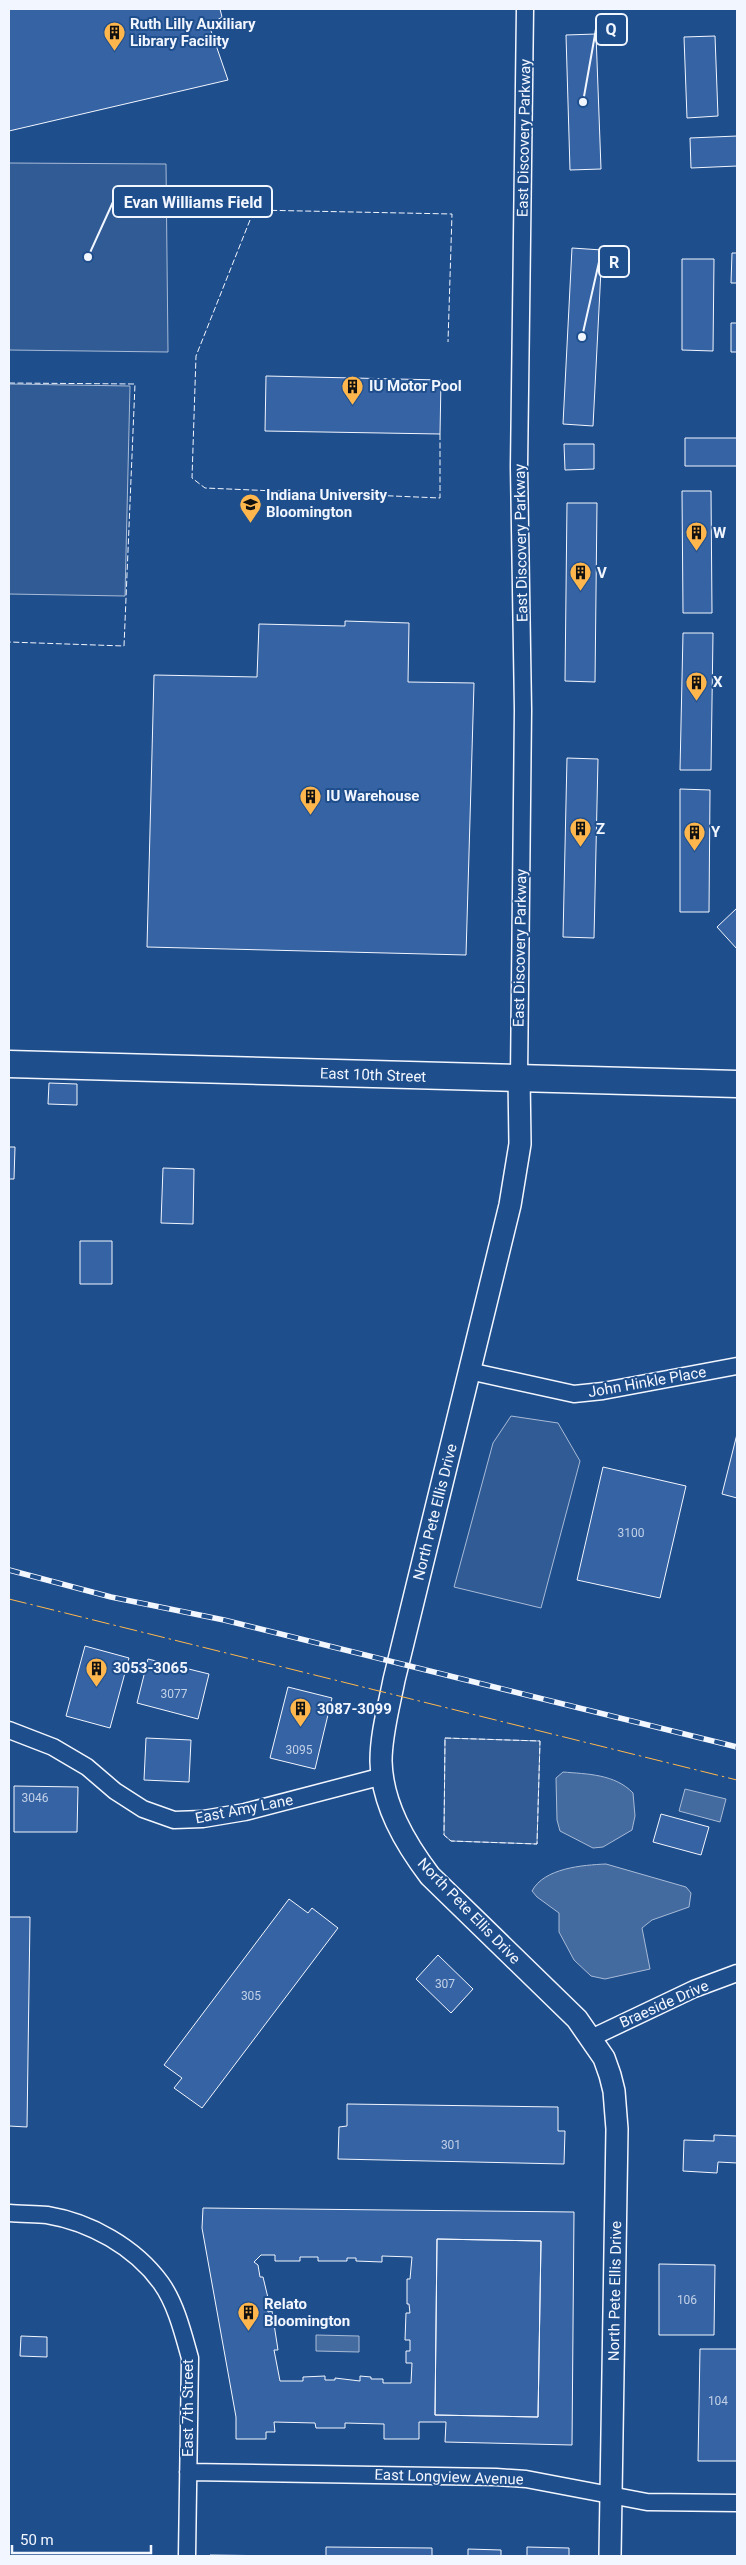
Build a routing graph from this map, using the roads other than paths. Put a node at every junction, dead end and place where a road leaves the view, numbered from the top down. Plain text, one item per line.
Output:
1 (525, 9) edge
2 (9, 1064) edge
3 (519, 1077) junction
4 (737, 1084) edge
5 (737, 1366) edge
6 (469, 1371) junction
7 (9, 1730) edge
8 (383, 1776) junction
9 (737, 1973) edge
10 (591, 2038) junction
11 (9, 2213) edge
12 (188, 2472) junction
13 (610, 2496) junction
14 (737, 2503) edge
15 (187, 2556) edge
16 (610, 2556) edge

1 - 3 street, East Discovery Parkway
2 - 3 main road, East 10th Street
3 - 4 main road, East 10th Street
3 - 6 street, North Pete Ellis Drive
5 - 6 street, John Hinkle Place
6 - 8 street, North Pete Ellis Drive
7 - 8 street, East Amy Lane
8 - 10 street, North Pete Ellis Drive
9 - 10 street, Braeside Drive
10 - 13 street, North Pete Ellis Drive
11 - 12 street, East 7th Street
12 - 13 street, East Longview Avenue
12 - 15 street, East 7th Street
13 - 14 street, East Longview Avenue
13 - 16 street, North Pete Ellis Drive

